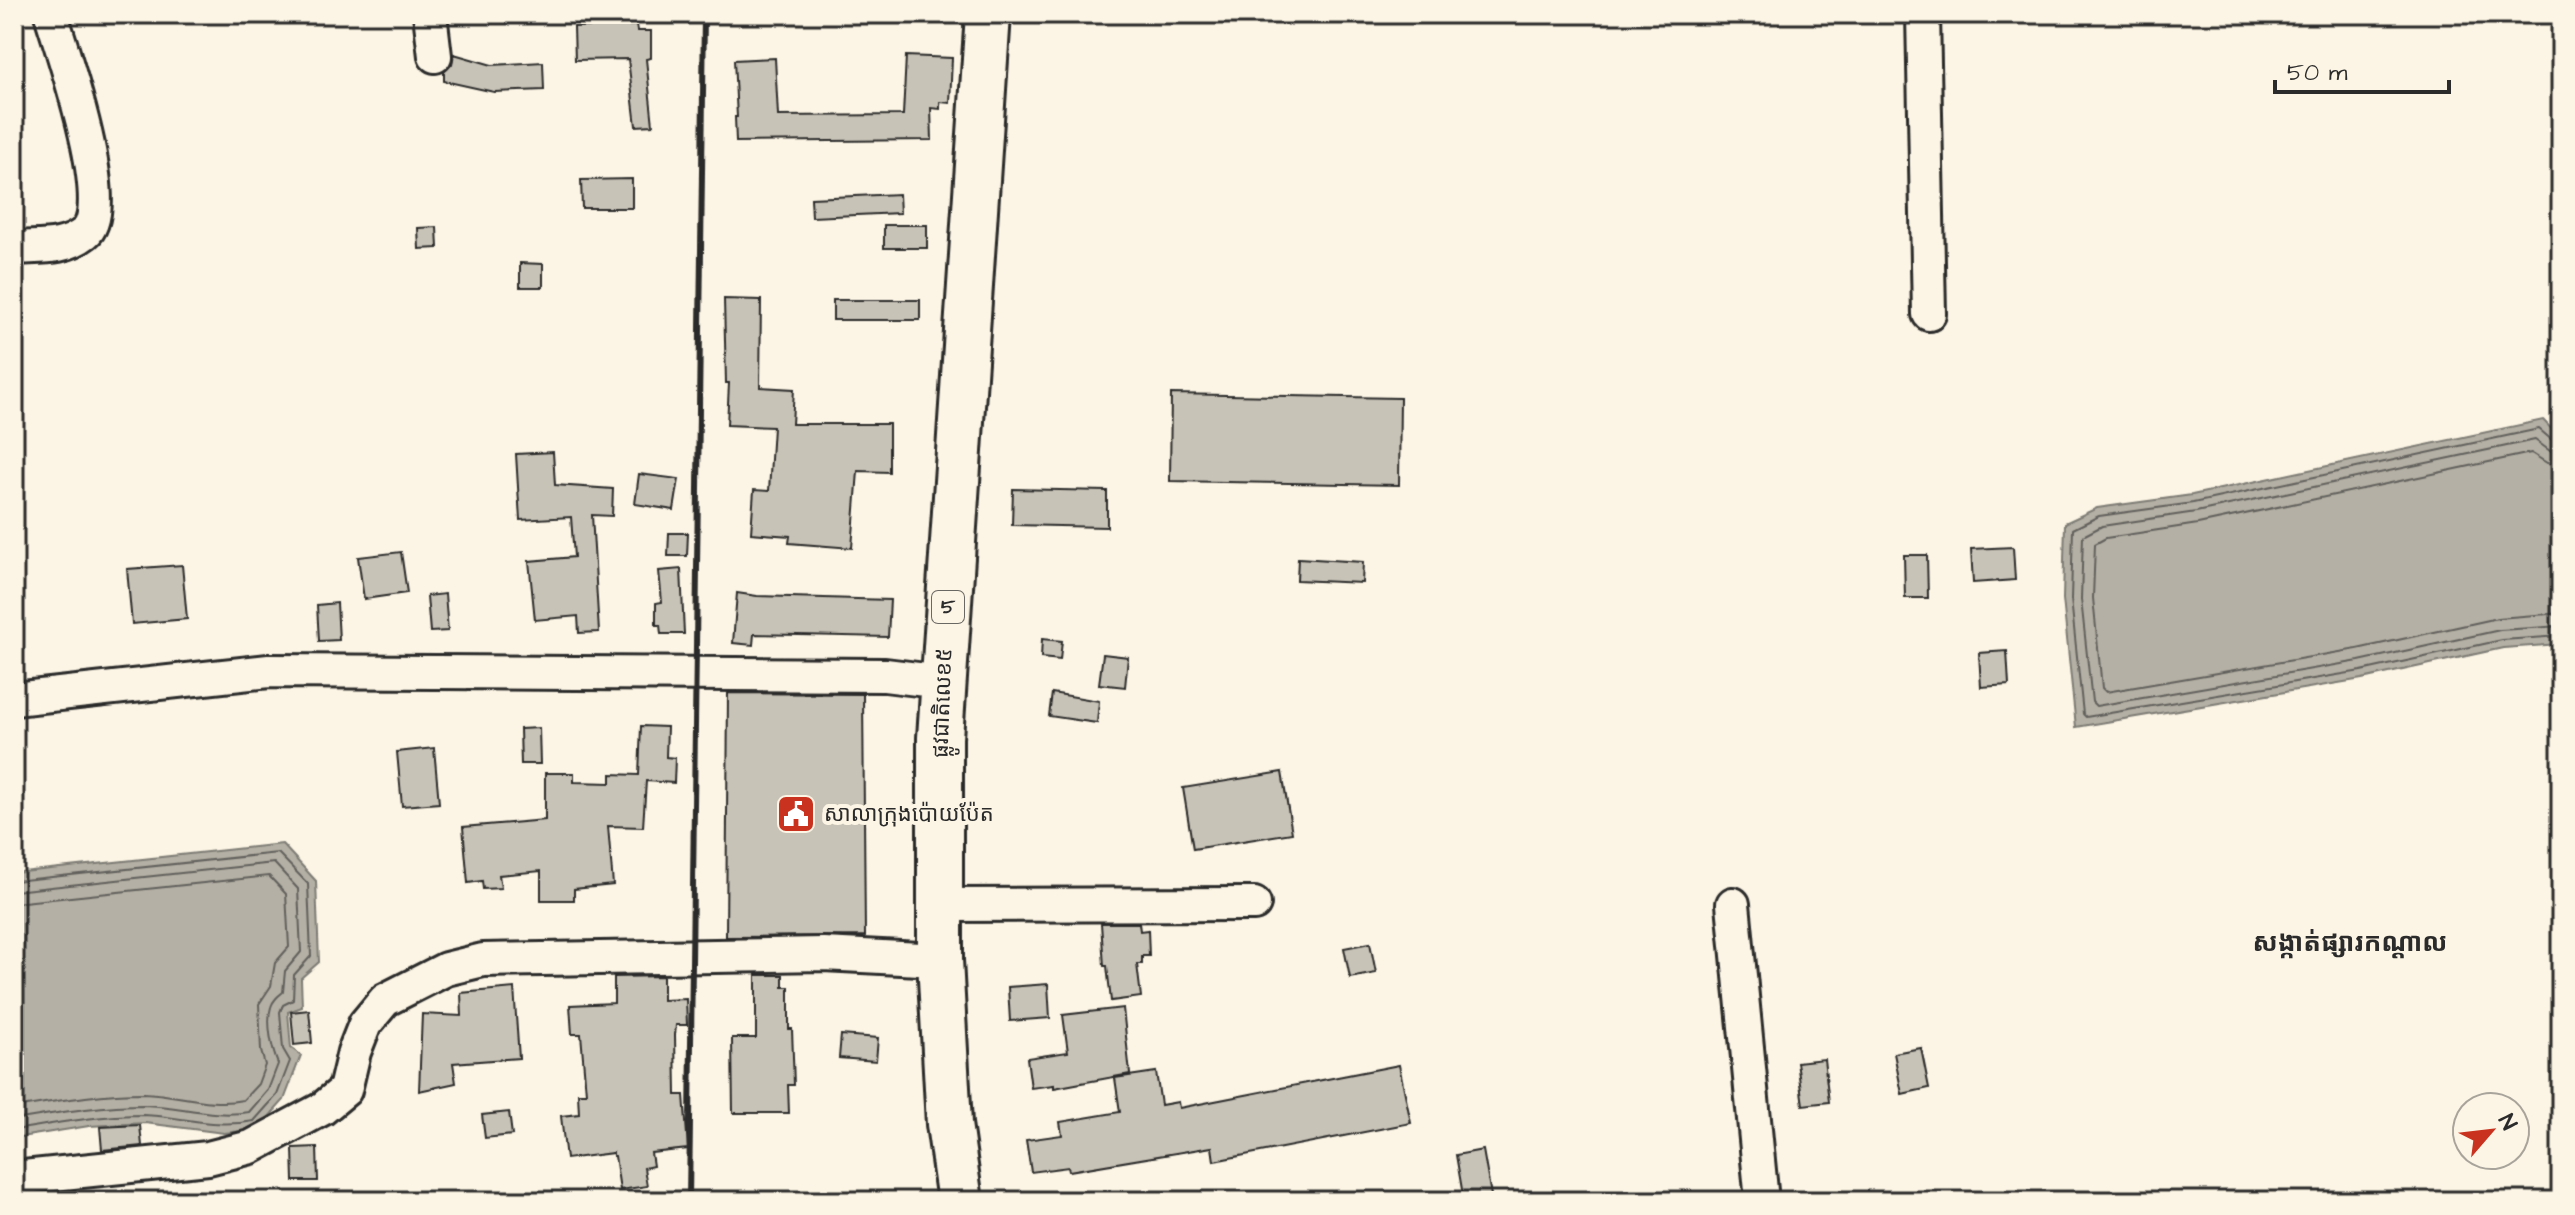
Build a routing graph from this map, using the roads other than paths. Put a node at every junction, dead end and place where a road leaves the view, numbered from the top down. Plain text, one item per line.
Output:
1 (51, 14) edge
2 (430, 14) edge
3 (988, 14) edge
4 (1923, 14) edge
5 (435, 56) dead end
6 (14, 248) edge
7 (1929, 314) dead end
8 (942, 682) junction
9 (14, 699) edge
10 (1254, 904) dead end
11 (1733, 904) dead end
12 (940, 905) junction
13 (940, 960) junction
14 (14, 1178) edge
15 (960, 1201) edge
16 (1762, 1201) edge

1 - 6 street
2 - 5 street
3 - 8 highway, ផ្លូវជាតិលេខ៥ / 5
4 - 7 street
8 - 9 street
8 - 12 highway, ផ្លូវជាតិលេខ៥ / 5
10 - 12 street
11 - 16 street
12 - 13 highway, ផ្លូវជាតិលេខ៥ / 5
13 - 14 street
13 - 15 highway, ផ្លូវជាតិលេខ៥ / 5

